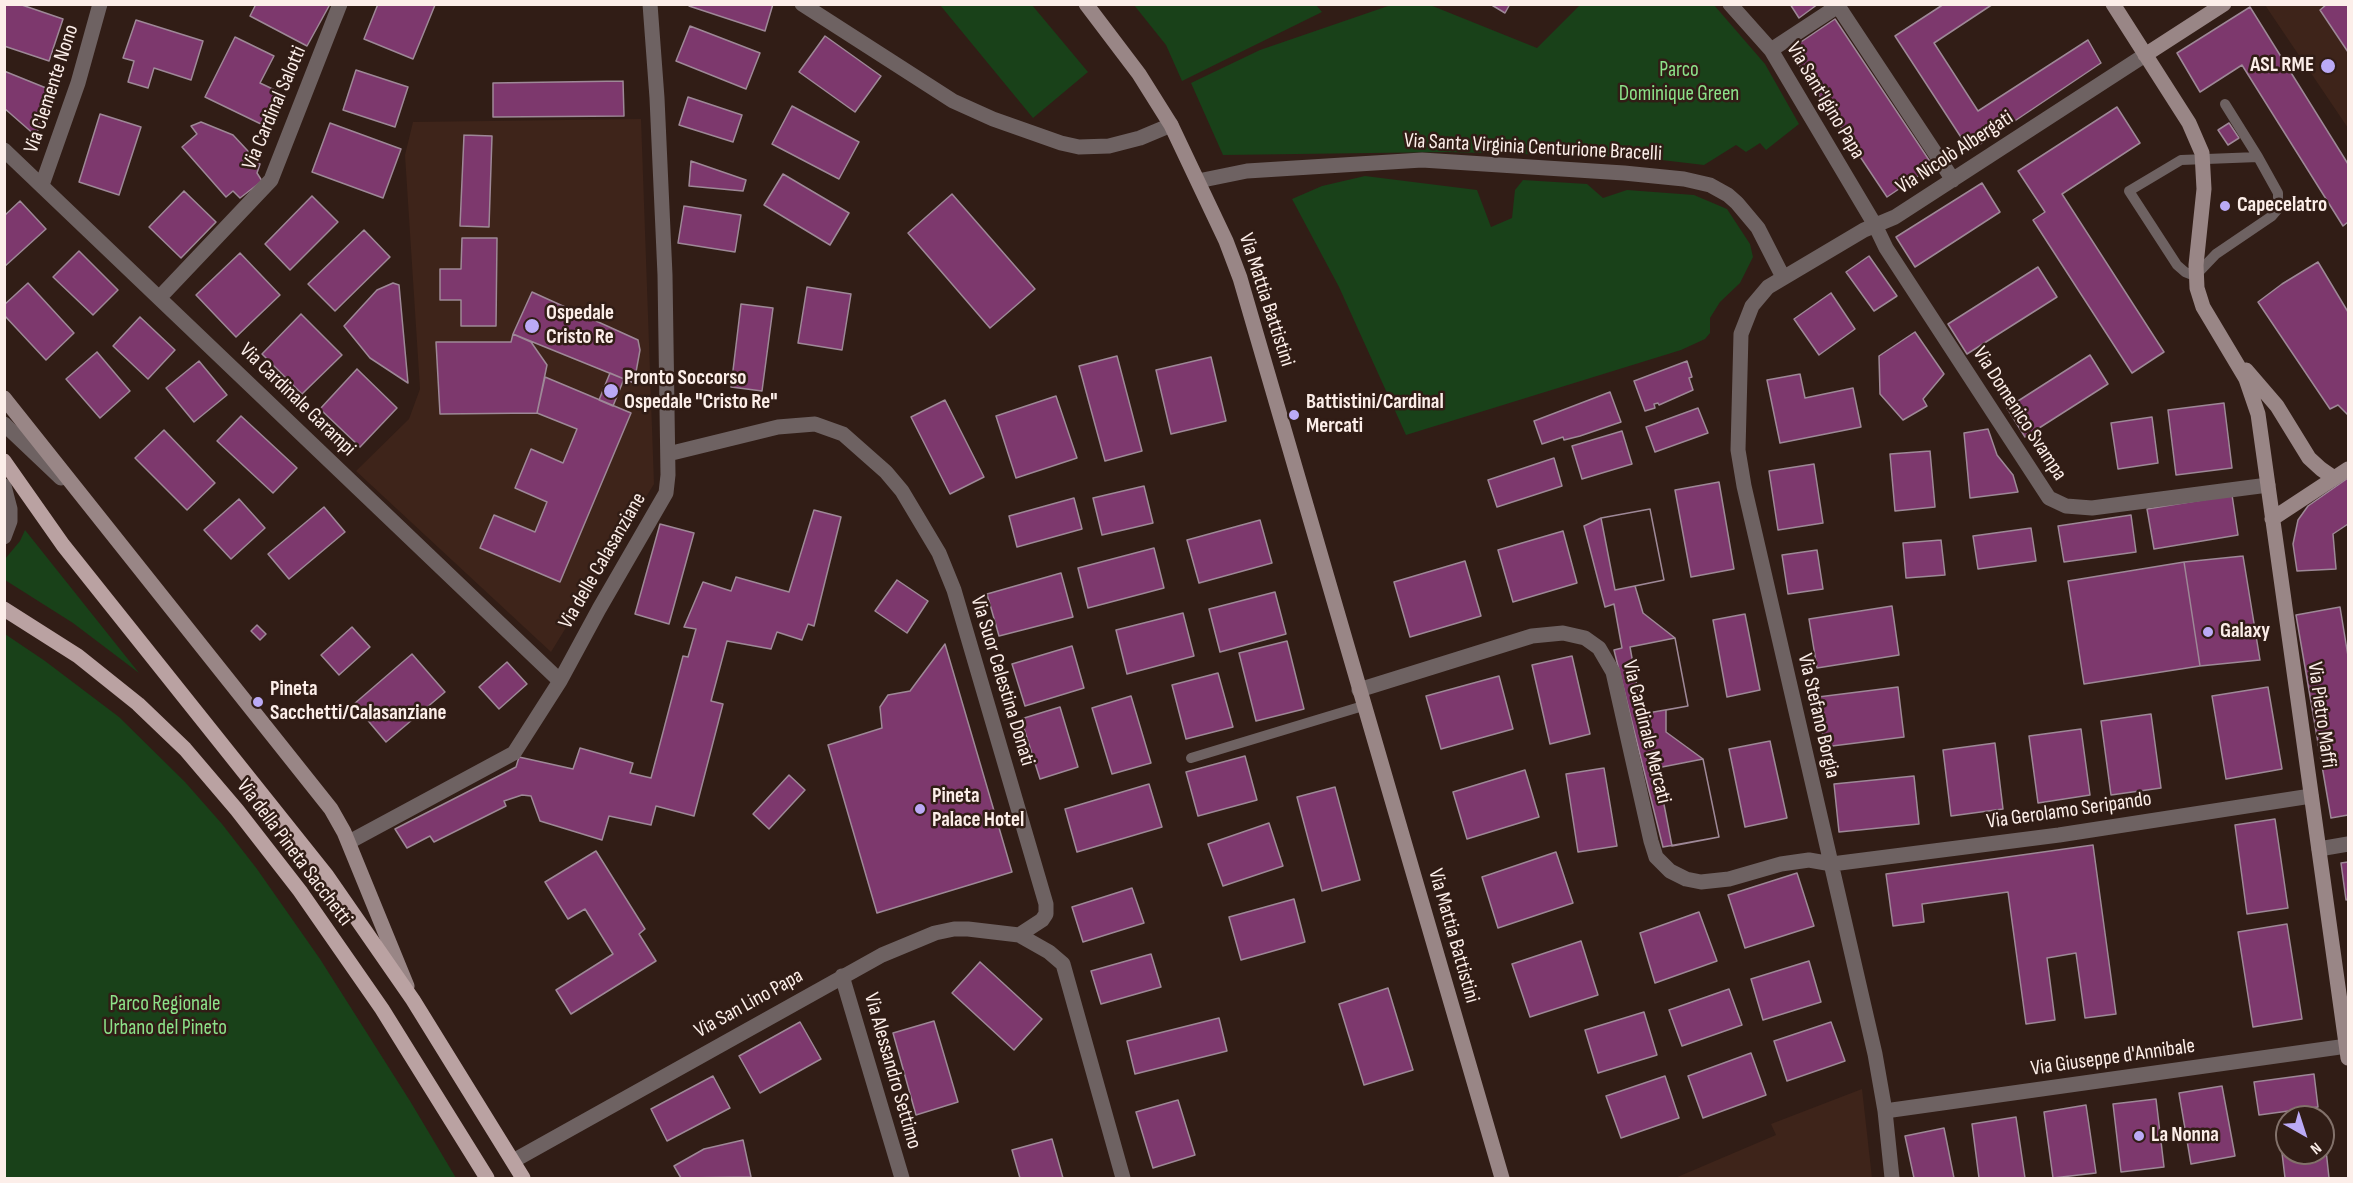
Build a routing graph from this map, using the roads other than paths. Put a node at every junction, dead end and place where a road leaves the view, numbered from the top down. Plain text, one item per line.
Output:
1 (100, 4) edge
2 (340, 4) edge
3 (650, 4) edge
4 (802, 4) edge
5 (1086, 4) edge
6 (1730, 4) edge
7 (2113, 4) edge
8 (2224, 4) edge
9 (1771, 50) junction
10 (2145, 55) junction
11 (2225, 104) dead end
12 (1171, 125) junction
13 (4, 150) edge
14 (2258, 157) junction
15 (2204, 160) junction
16 (1953, 180) junction
17 (1198, 181) junction
18 (42, 185) junction
19 (1875, 225) junction
20 (2195, 276) junction
21 (1783, 277) junction
22 (160, 297) junction
23 (2231, 354) junction
24 (4, 398) edge
25 (4, 424) edge
26 (668, 454) junction
27 (4, 461) edge
28 (2349, 469) edge
29 (2334, 478) junction
30 (2268, 485) junction
31 (4, 486) edge
32 (81, 496) junction
33 (2272, 519) junction
34 (4, 537) edge
35 (4, 609) edge
36 (560, 681) junction
37 (1359, 690) junction
38 (1363, 706) junction
39 (1191, 758) dead end
40 (2311, 796) junction
41 (349, 842) junction
42 (2349, 844) edge
43 (2319, 849) junction
44 (1832, 864) junction
45 (1019, 935) junction
46 (842, 976) junction
47 (413, 1000) junction
48 (2348, 1052) edge
49 (1885, 1111) junction
50 (513, 1161) junction
51 (487, 1179) edge
52 (523, 1179) edge
53 (902, 1179) edge
54 (1123, 1179) edge
55 (1502, 1179) edge
56 (1892, 1179) edge

1 - 18 street, Via Clemente Nono
2 - 22 street, Via Cardinal Salotti
3 - 26 street, Via delle Calasanziane
4 - 12 street
5 - 12 street, Via Mattia Battistini
6 - 9 street, Via Sant'Igino Papa
7 - 10 street
8 - 10 street
9 - 16 street
9 - 19 street, Via Sant'Igino Papa
10 - 15 street
10 - 16 street, Via Nicolò Albergati
11 - 14 lane
12 - 17 street, Via Mattia Battistini
13 - 18 street, Via Cardinale Garampi
14 - 15 lane
14 - 20 lane
15 - 20 street
15 - 20 lane
16 - 19 street, Via Nicolò Albergati
17 - 21 street, Via Santa Virginia Centurione Bracelli
17 - 37 street, Via Mattia Battistini
18 - 22 street, Via Cardinale Garampi
19 - 21 street, Via Nicolò Albergati
19 - 30 street, Via Domenico Svampa
20 - 23 street
21 - 44 street, Via Stefano Borgia
22 - 36 street, Via Cardinale Garampi
23 - 29 street
23 - 30 street, Via Pietro Maffi
24 - 32 street, Via della Pineta Sacchetti
25 - 32 street
26 - 36 street, Via delle Calasanziane
26 - 45 street, Via Suor Celestina Donati
27 - 47 main road, Via della Pineta Sacchetti
28 - 29 street
29 - 33 street
30 - 33 street, Via Pietro Maffi
31 - 34 street
32 - 41 street, Via della Pineta Sacchetti
33 - 40 street, Via Pietro Maffi
35 - 51 main road, Via della Pineta Sacchetti
36 - 41 street, Via delle Calasanziane
37 - 38 street, Via Mattia Battistini
37 - 44 street, Via Cardinale Mercati
38 - 39 lane
38 - 55 street, Via Mattia Battistini
40 - 43 street, Via Pietro Maffi
40 - 44 street, Via Gerolamo Seripando
41 - 47 street, Via della Pineta Sacchetti
42 - 43 street
43 - 48 street, Via Pietro Maffi
44 - 49 street, Via Stefano Borgia
45 - 46 street, Via San Lino Papa
45 - 54 street
46 - 50 street, Via San Lino Papa
46 - 53 street, Via Alessandro Settimo
47 - 50 main road, Via della Pineta Sacchetti
48 - 49 street, Via Giuseppe d'Annibale
49 - 56 street, Via Stefano Borgia
50 - 52 main road, Via della Pineta Sacchetti

